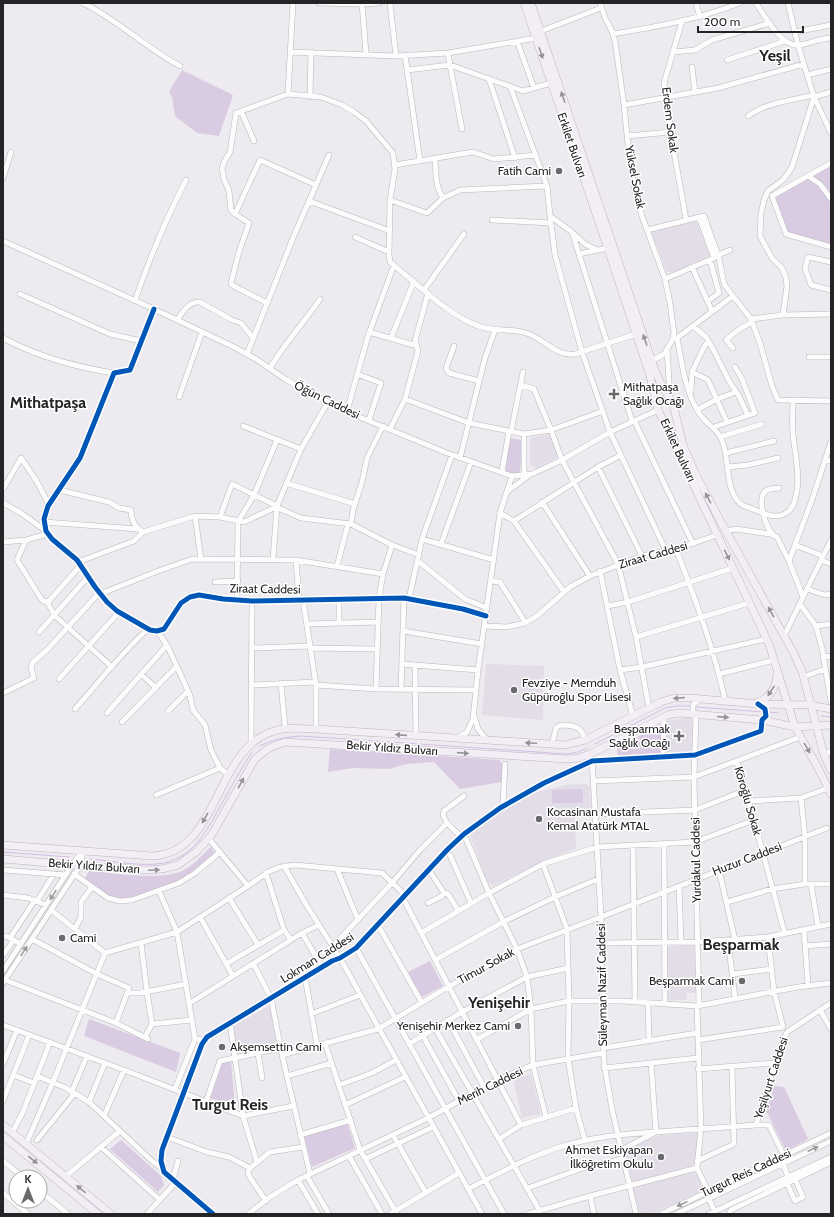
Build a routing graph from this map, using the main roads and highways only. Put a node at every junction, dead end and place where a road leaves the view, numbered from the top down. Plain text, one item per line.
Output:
1 (524, 3) edge
2 (531, 3) edge
3 (672, 403) junction
4 (658, 409) junction
5 (678, 424) junction
6 (667, 426) junction
7 (777, 671) junction
8 (807, 691) junction
9 (756, 704) junction
10 (787, 705) junction
11 (810, 705) junction
12 (821, 707) junction
13 (831, 709) edge
14 (831, 725) edge
15 (816, 726) junction
16 (795, 727) junction
17 (831, 770) edge
18 (829, 791) edge
19 (3, 845) edge
20 (3, 859) edge
21 (3, 1125) edge
22 (3, 1136) edge
23 (98, 1214) edge
24 (111, 1214) edge

1 -> 4 main road, Erkilet Bulvarı
3 -> 2 main road, Erkilet Bulvarı
3 - 4 main road
3 - 4 main road
3 - 5 main road, Erkilet Bulvarı
4 - 6 main road, Erkilet Bulvarı
5 - 6 main road
8 -> 5 main road, Erkilet Bulvarı
6 -> 7 main road, Erkilet Bulvarı
7 -> 9 main road
7 - 10 main road, Erkilet Bulvarı
8 - 11 main road, Erkilet Bulvarı
8 - 12 main road
9 - 10 main road, Bekir Yıldız Bulvarı
9 -> 19 main road, Bekir Yıldız Bulvarı
10 - 11 main road, Bekir Yıldız Bulvarı
10 - 16 main road, Erkilet Bulvarı
11 - 12 main road, Bekir Yıldız Bulvarı
11 - 15 main road, Erkilet Bulvarı
12 - 13 main road, Bekir Yıldız Bulvarı
14 - 15 main road, Bekir Yıldız Bulvarı
15 - 16 main road, Bekir Yıldız Bulvarı
15 - 17 main road, Erkilet Bulvarı
16 -> 18 main road, Erkilet Bulvarı
20 -> 16 main road, Bekir Yıldız Bulvarı
24 -> 21 main road
22 -> 23 main road

